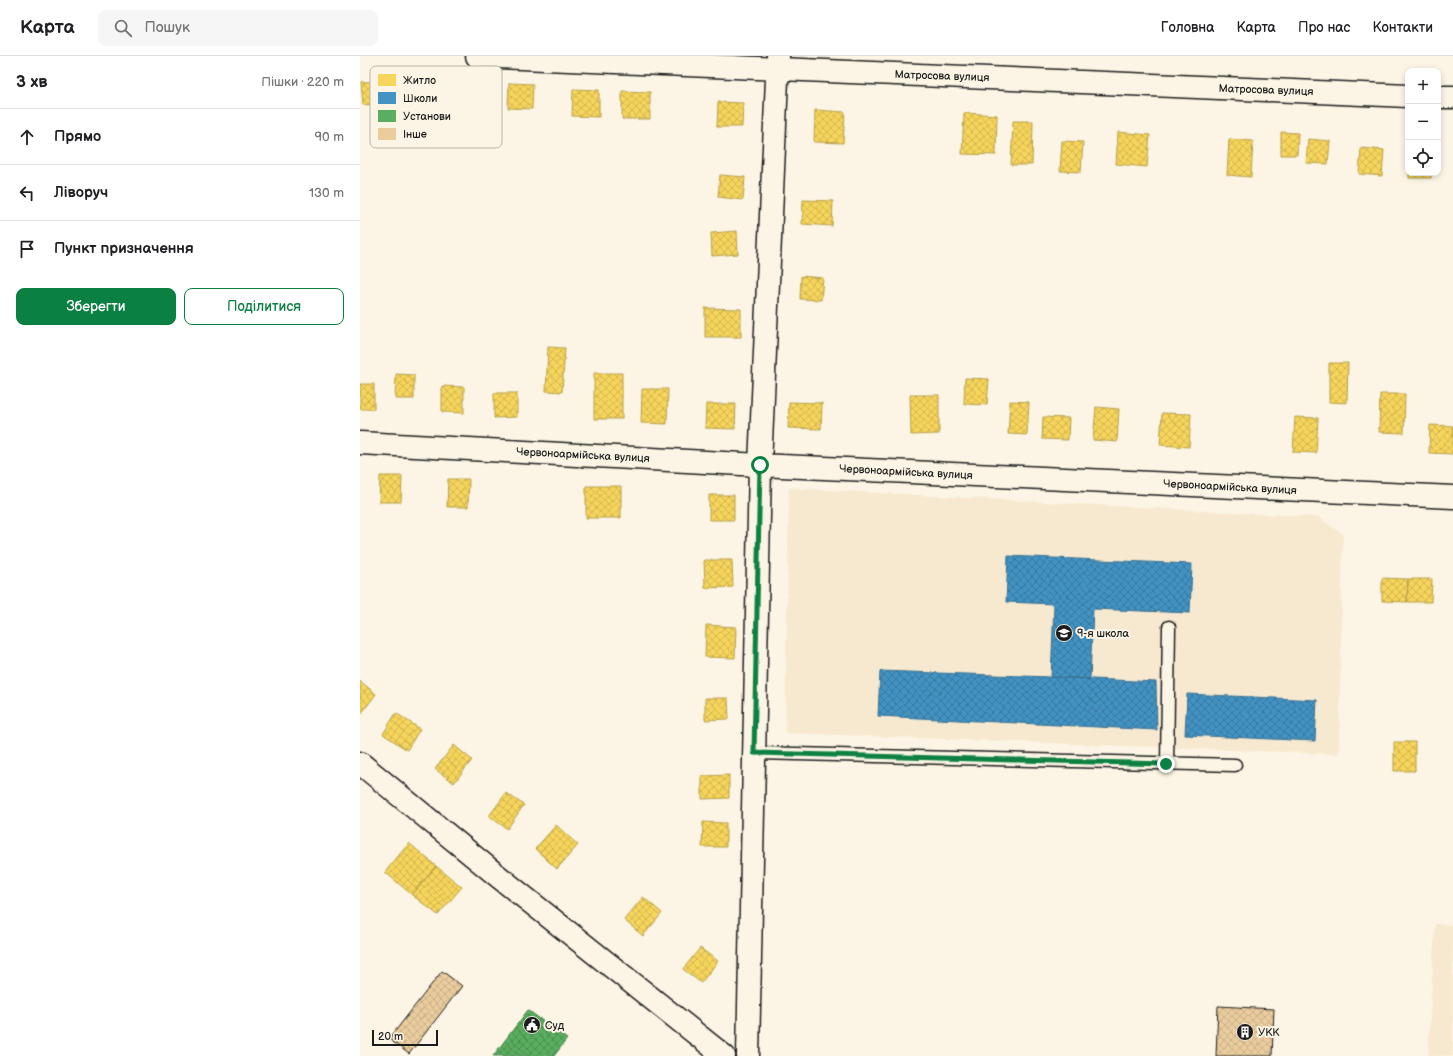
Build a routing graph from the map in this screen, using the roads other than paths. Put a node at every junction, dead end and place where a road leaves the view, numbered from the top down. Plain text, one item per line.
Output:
1 (477, 56) edge
2 (778, 62) edge
3 (1405, 96) edge
4 (1441, 97) edge
5 (1453, 98) edge
6 (360, 443) edge
7 (760, 465) junction
8 (1453, 497) edge
9 (1169, 627) dead end
10 (754, 753) junction
11 (360, 763) edge
12 (1166, 764) junction
13 (1235, 765) dead end
14 (724, 1056) edge
15 (748, 1056) edge

1 - 2 street, Матросова вулиця
2 - 3 street, Матросова вулиця
2 - 7 street
4 - 5 street
6 - 7 street, Червоноармійська вулиця
7 - 8 street, Червоноармійська вулиця
7 - 10 street
9 - 12 lane
10 - 12 lane
10 - 15 street
11 - 14 street
12 - 13 lane

